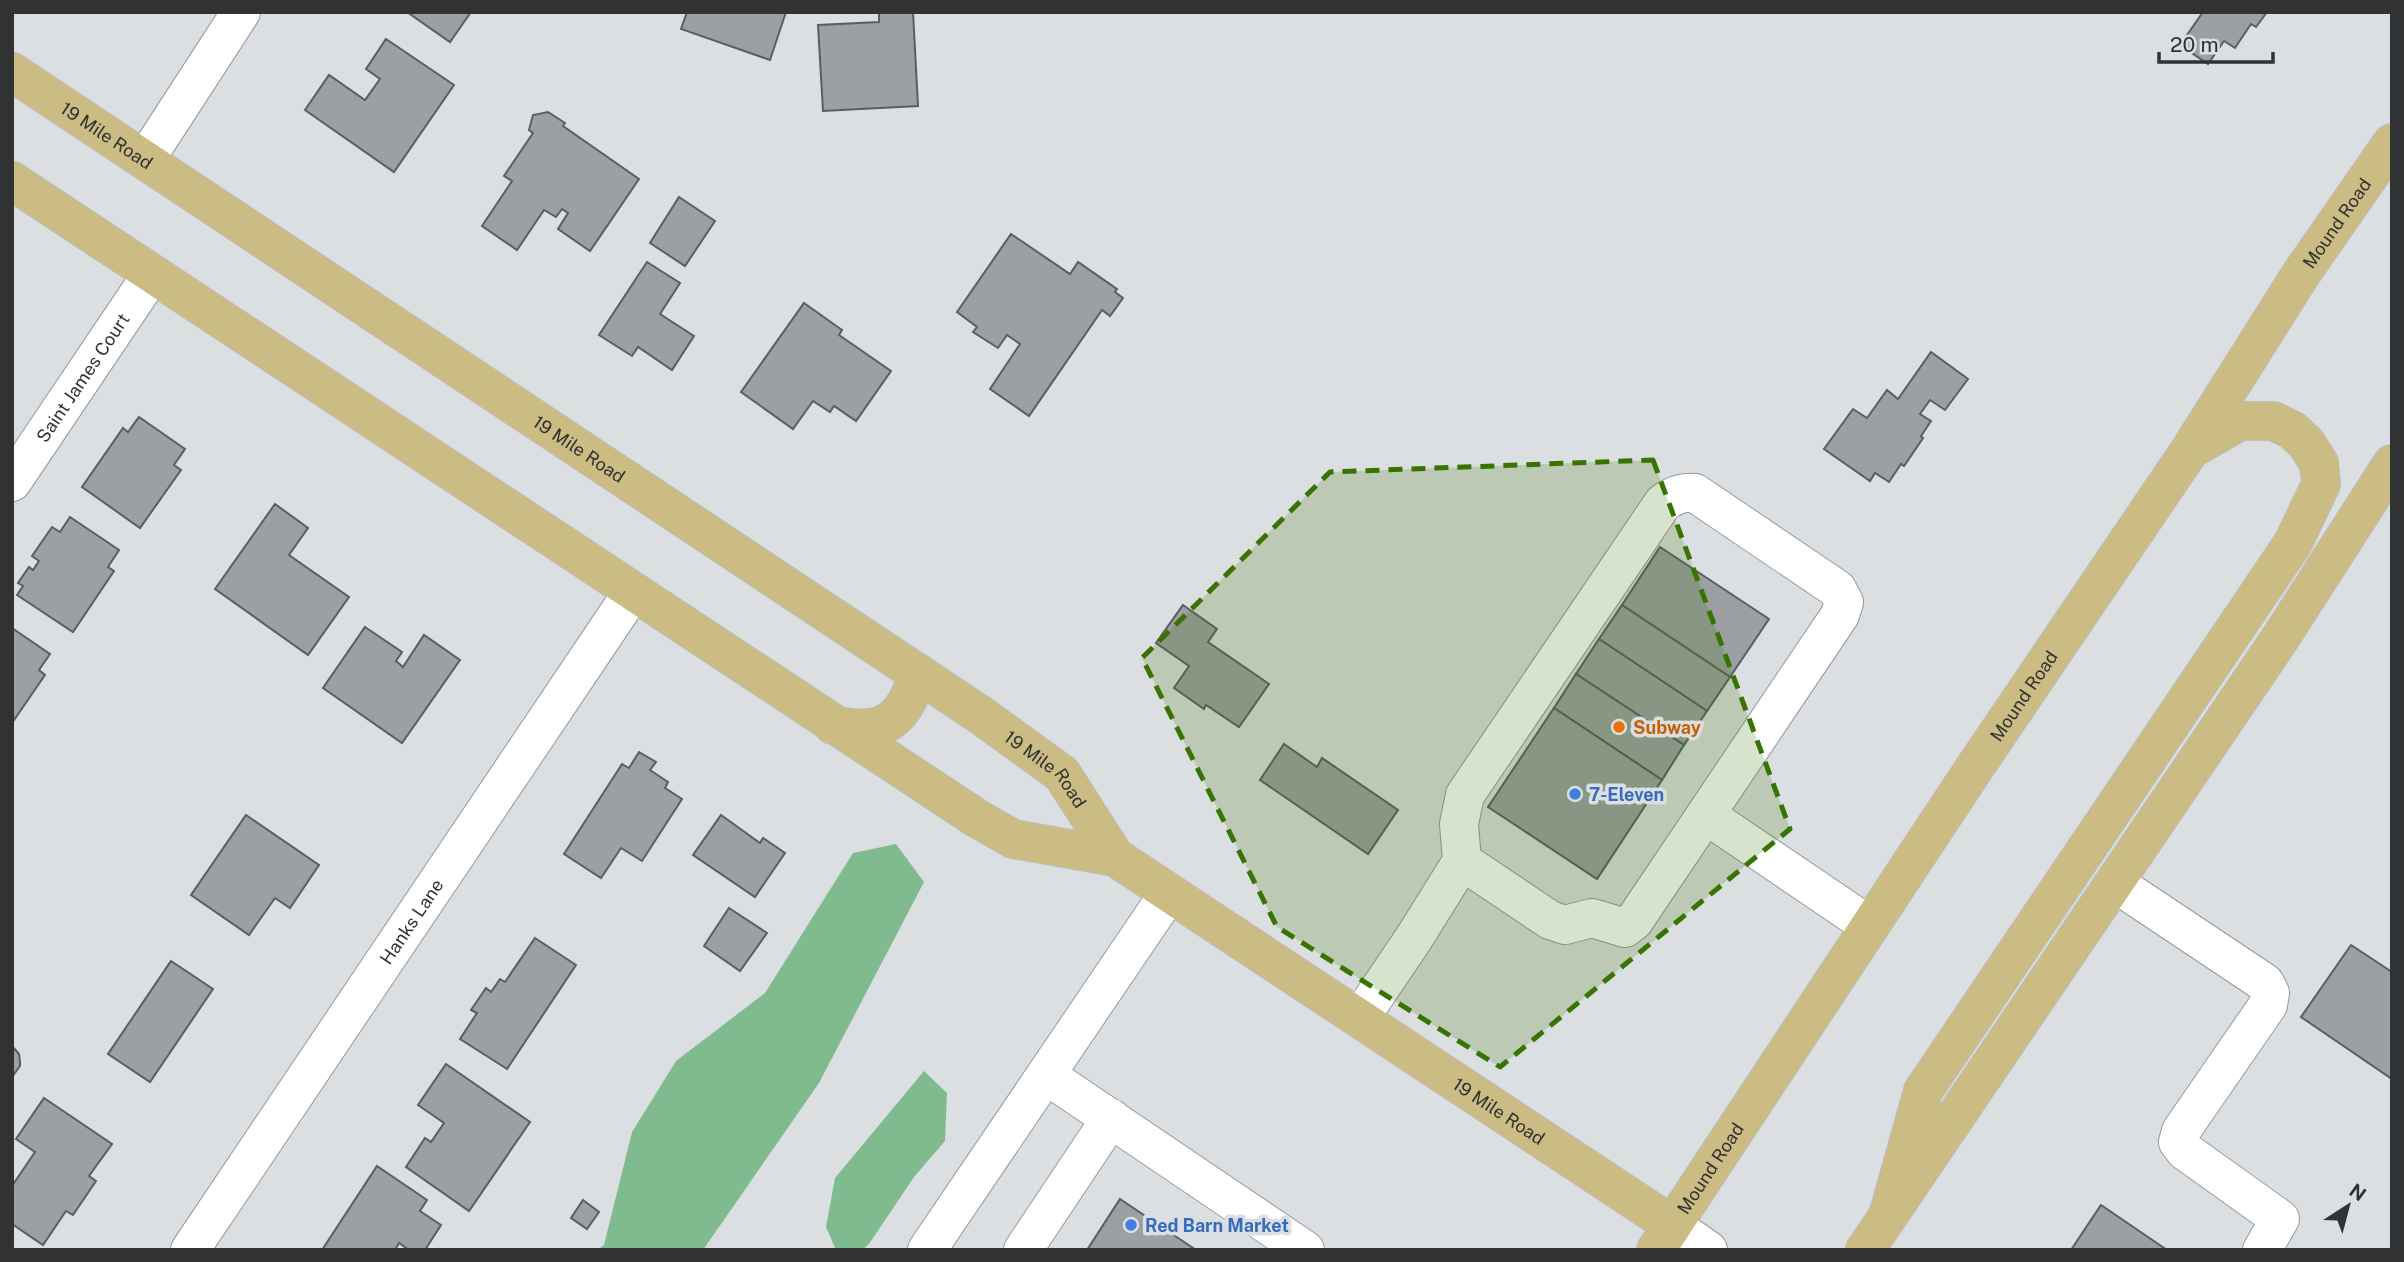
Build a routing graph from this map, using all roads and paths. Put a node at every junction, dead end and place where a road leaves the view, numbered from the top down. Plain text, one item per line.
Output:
1 (241, 12) edge
2 (12, 72) edge
3 (2392, 143) edge
4 (145, 160) junction
5 (12, 181) edge
6 (152, 274) junction
7 (2190, 450) junction
8 (2392, 464) edge
9 (12, 482) edge
10 (632, 593) junction
11 (918, 673) junction
12 (833, 725) junction
13 (1706, 815) junction
14 (1115, 857) junction
15 (1462, 861) junction
16 (2115, 883) junction
17 (1169, 893) junction
18 (1870, 926) junction
19 (1360, 1018) junction
20 (1046, 1075) junction
21 (1111, 1118) junction
22 (1888, 1216) junction
23 (1664, 1238) edge
24 (1302, 1249) edge
25 (190, 1250) edge
26 (927, 1250) edge
27 (1023, 1250) edge
28 (1708, 1250) edge
29 (1865, 1250) edge
30 (2262, 1250) edge

1 - 4 street
2 - 4 main road, 19 Mile Road
3 - 7 main road, Mound Road
4 - 11 main road, 19 Mile Road
5 - 6 main road, 19 Mile Road
6 - 9 street, Saint James Court
6 - 10 main road, 19 Mile Road
7 - 18 main road, Mound Road
7 - 22 main road
8 - 16 main road
10 - 12 main road, 19 Mile Road
10 - 25 street, Hanks Lane
11 - 12 main road
11 - 14 main road, 19 Mile Road
12 - 14 main road, 19 Mile Road
13 - 15 street
13 - 15 street
13 - 18 street
14 - 17 main road, 19 Mile Road
15 - 19 street
16 - 22 main road
16 - 30 street
17 - 19 main road, 19 Mile Road
17 - 20 street
18 - 23 main road, Mound Road
19 - 23 main road, 19 Mile Road
20 - 21 street
20 - 26 street
21 - 24 street
21 - 27 street
22 - 29 main road
23 - 28 street, 19 Mile Road

